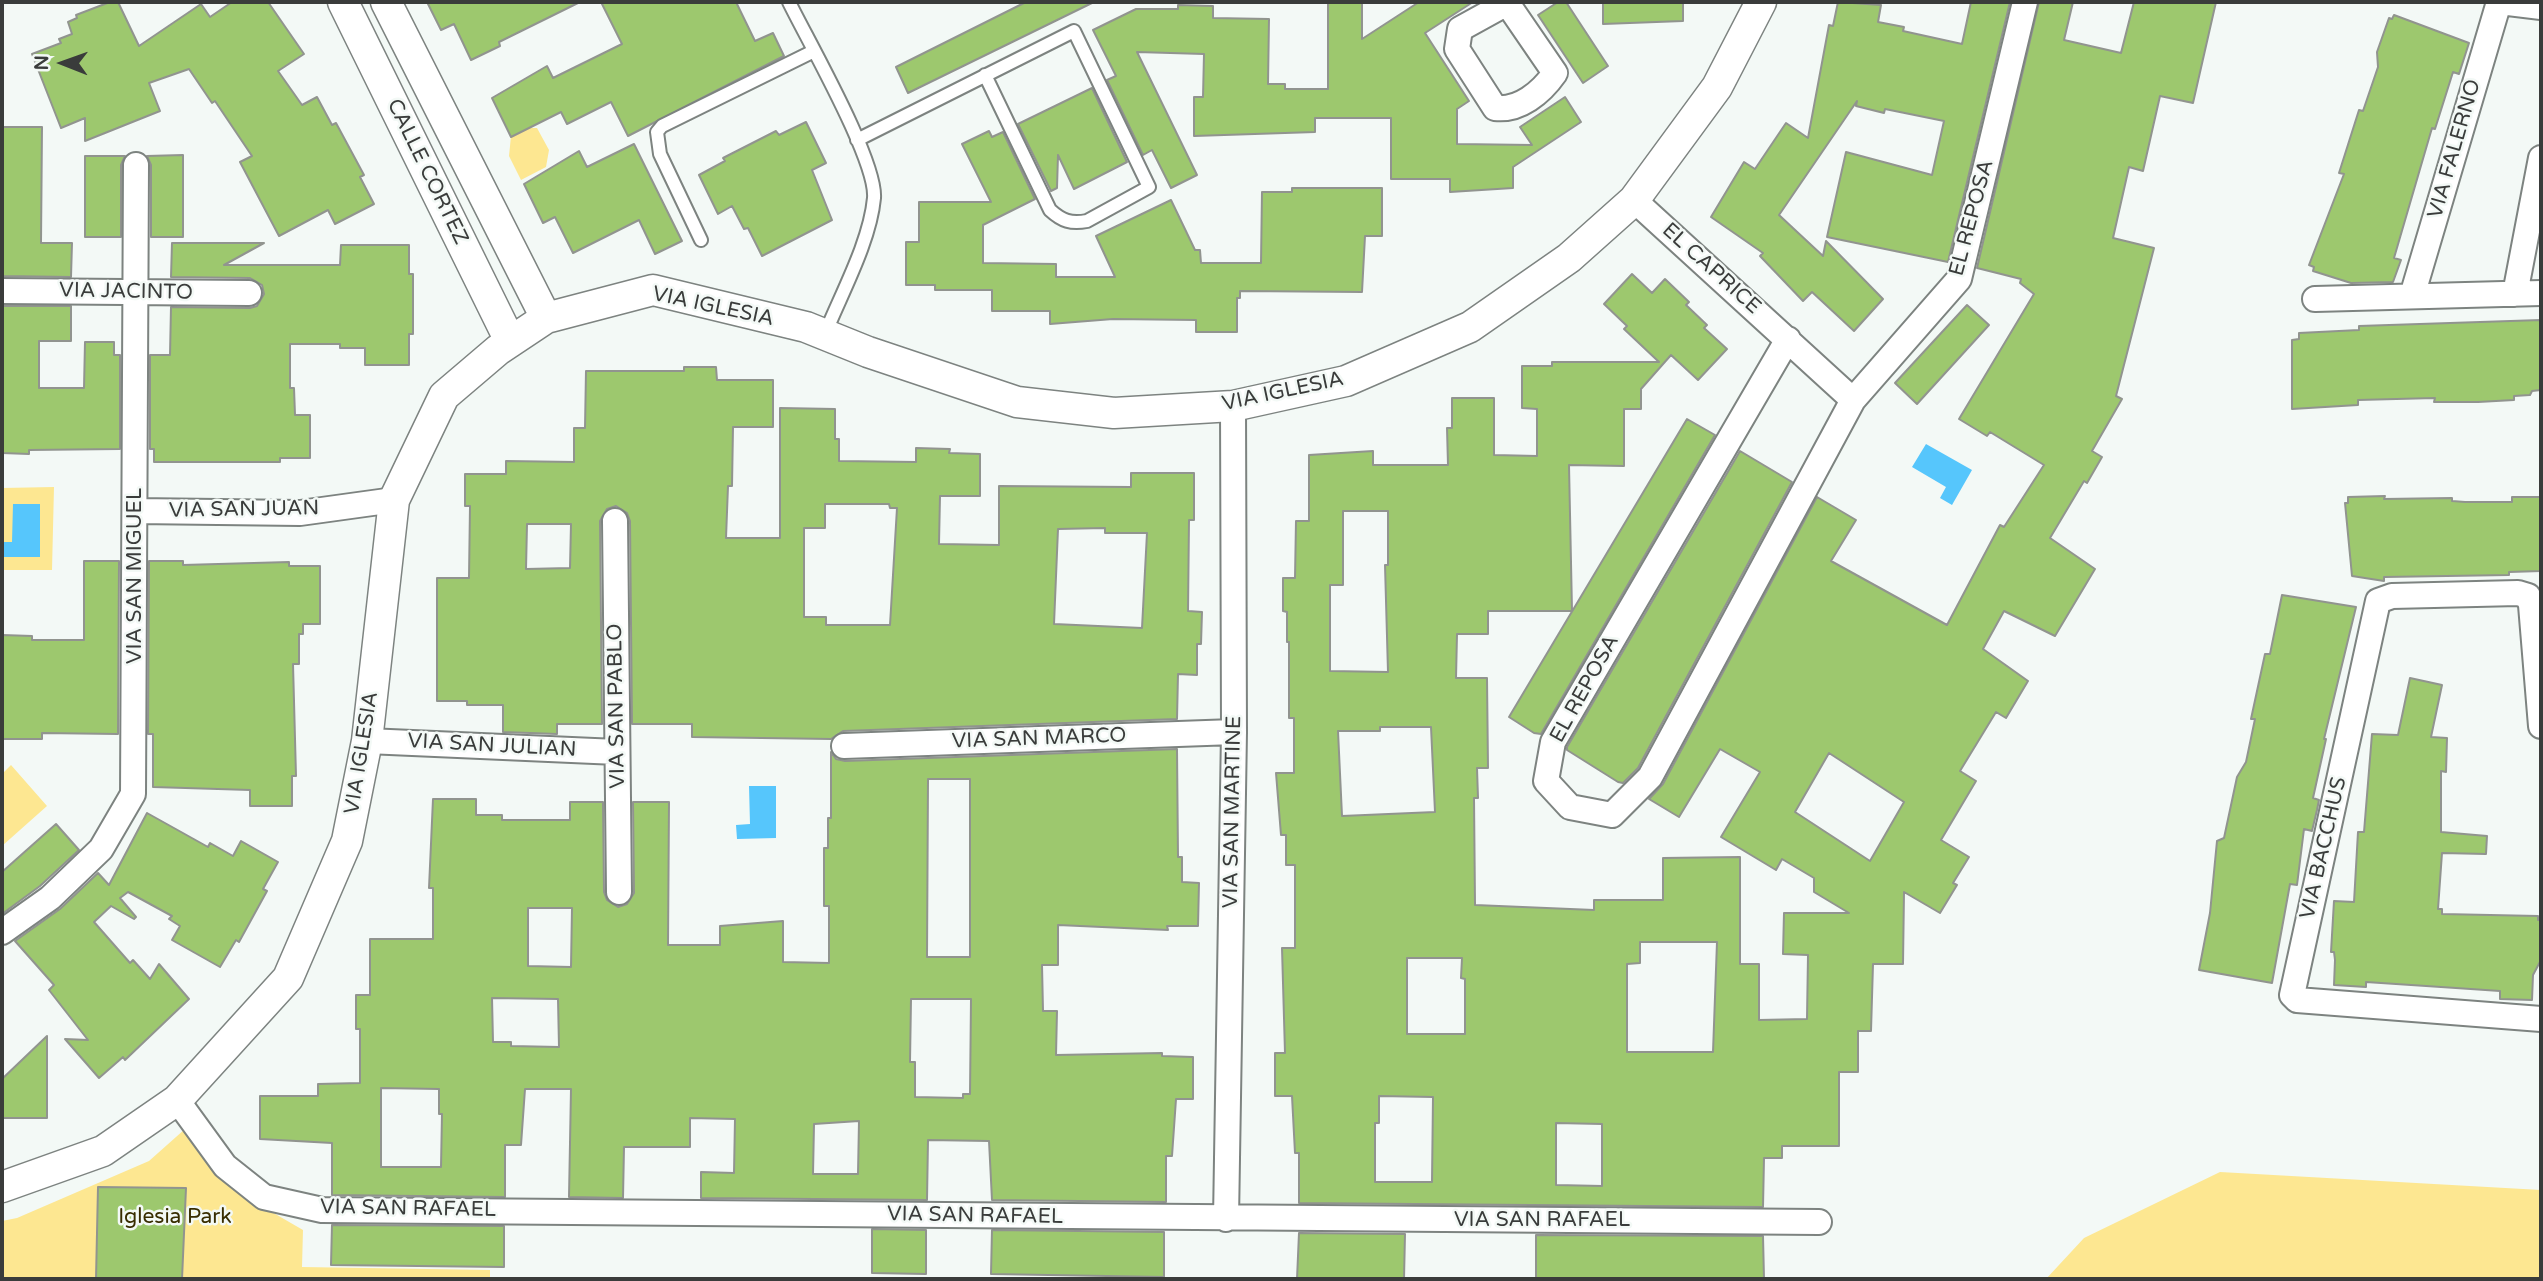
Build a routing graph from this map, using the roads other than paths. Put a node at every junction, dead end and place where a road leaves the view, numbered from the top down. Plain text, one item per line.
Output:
1 (343, 2) edge
2 (386, 2) edge
3 (789, 2) edge
4 (1508, 2) edge
5 (1761, 2) edge
6 (2025, 2) edge
7 (2499, 2) edge
8 (2541, 8) edge
9 (814, 51) junction
10 (985, 75) junction
11 (857, 140) junction
12 (2541, 158) edge
13 (136, 164) dead end
14 (1634, 200) junction
15 (701, 240) dead end
16 (2, 291) edge
17 (135, 292) junction
18 (249, 293) dead end
19 (2541, 293) edge
20 (2515, 294) junction
21 (2412, 296) junction
22 (2315, 299) dead end
23 (546, 318) junction
24 (825, 335) junction
25 (1788, 339) junction
26 (510, 341) junction
27 (1853, 400) junction
28 (1233, 406) junction
29 (394, 500) junction
30 (136, 510) junction
31 (615, 521) dead end
32 (2534, 595) edge
33 (2541, 726) edge
34 (1234, 732) junction
35 (367, 741) junction
36 (844, 746) dead end
37 (617, 752) junction
38 (619, 892) dead end
39 (2, 932) edge
40 (2541, 1019) edge
41 (177, 1100) junction
42 (2, 1187) edge
43 (1226, 1219) junction
44 (1819, 1222) dead end

1 - 26 street, CALLE CORTEZ
2 - 23 street, CALLE CORTEZ
3 - 9 lane
4 - 4 street
5 - 14 street, VIA IGLESIA
6 - 27 street, EL REPOSA
7 - 8 street, VIA FALERNO
7 - 21 street, VIA FALERNO
9 - 11 lane
9 - 15 lane
10 - 10 lane
10 - 11 lane
11 - 24 lane
12 - 20 street
13 - 17 street, VIA SAN MIGUEL
14 - 25 street, EL CAPRICE
14 - 28 street, VIA IGLESIA
16 - 17 street, VIA JACINTO
17 - 18 street, VIA JACINTO
17 - 30 street, VIA SAN MIGUEL
19 - 20 street
20 - 21 street
21 - 22 street
23 - 24 street, VIA IGLESIA
23 - 26 street, VIA IGLESIA
24 - 28 street, VIA IGLESIA
25 - 27 street
25 - 27 street, EL REPOSA
26 - 29 street, VIA IGLESIA
28 - 34 street, VIA SAN MARTINE
29 - 30 street, VIA SAN JUAN
29 - 35 street, VIA IGLESIA
30 - 39 street, VIA SAN MIGUEL
31 - 37 street, VIA SAN PABLO
32 - 33 street, VIA BACCHUS
32 - 40 street, VIA BACCHUS
34 - 36 street, VIA SAN MARCO
34 - 43 street, VIA SAN MARTINE
35 - 37 street, VIA SAN JULIAN
35 - 41 street, VIA IGLESIA
37 - 38 street, VIA SAN PABLO
41 - 42 street, VIA IGLESIA
41 - 43 street, VIA SAN RAFAEL
43 - 44 street, VIA SAN RAFAEL

